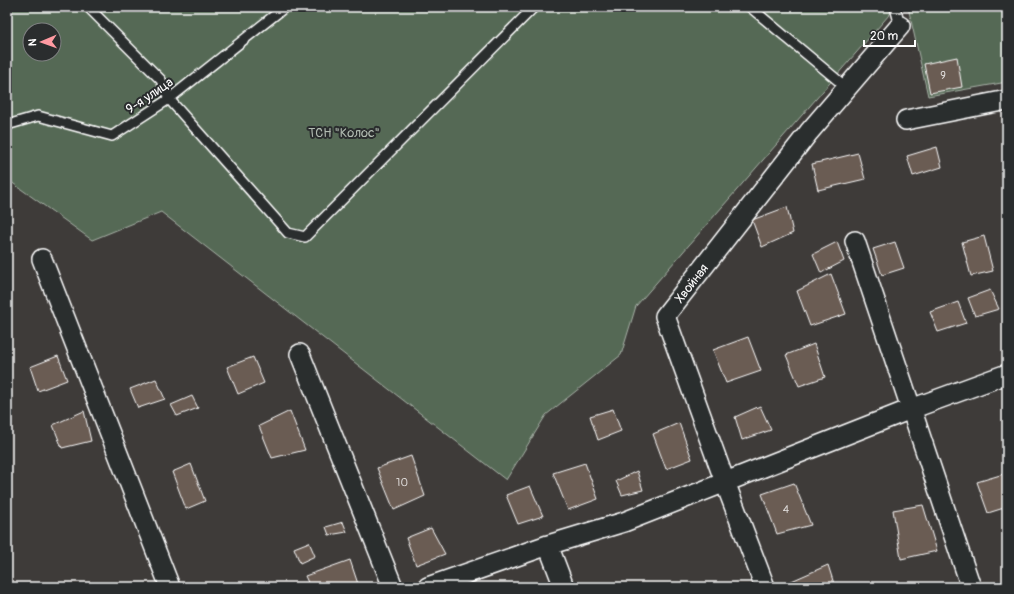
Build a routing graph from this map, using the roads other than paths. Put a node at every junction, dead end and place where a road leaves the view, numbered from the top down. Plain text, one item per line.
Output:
1 (88, 7) edge
2 (285, 7) edge
3 (534, 7) edge
4 (750, 7) edge
5 (895, 7) edge
6 (900, 26) joint
7 (847, 88) junction
8 (169, 99) junction
9 (1007, 100) edge
10 (906, 120) dead end
11 (7, 125) edge
12 (856, 241) dead end
13 (42, 259) dead end
14 (300, 354) dead end
15 (1007, 374) edge
16 (911, 409) junction
17 (725, 482) junction
18 (548, 545) junction
19 (170, 587) edge
20 (394, 587) edge
21 (428, 587) edge
22 (564, 587) edge
23 (765, 587) edge
24 (971, 587) edge

1 - 8 lane
2 - 8 lane, 9-я улица
3 - 8 lane
4 - 7 lane
5 - 6 lane
6 - 7 street, Хвойная
7 - 17 street, Хвойная
8 - 11 lane, 9-я улица
9 - 10 street
12 - 16 street
13 - 19 street
14 - 20 street
15 - 16 street
16 - 17 street
16 - 24 street
17 - 18 street
17 - 23 street, Хвойная
18 - 21 street
18 - 22 street

